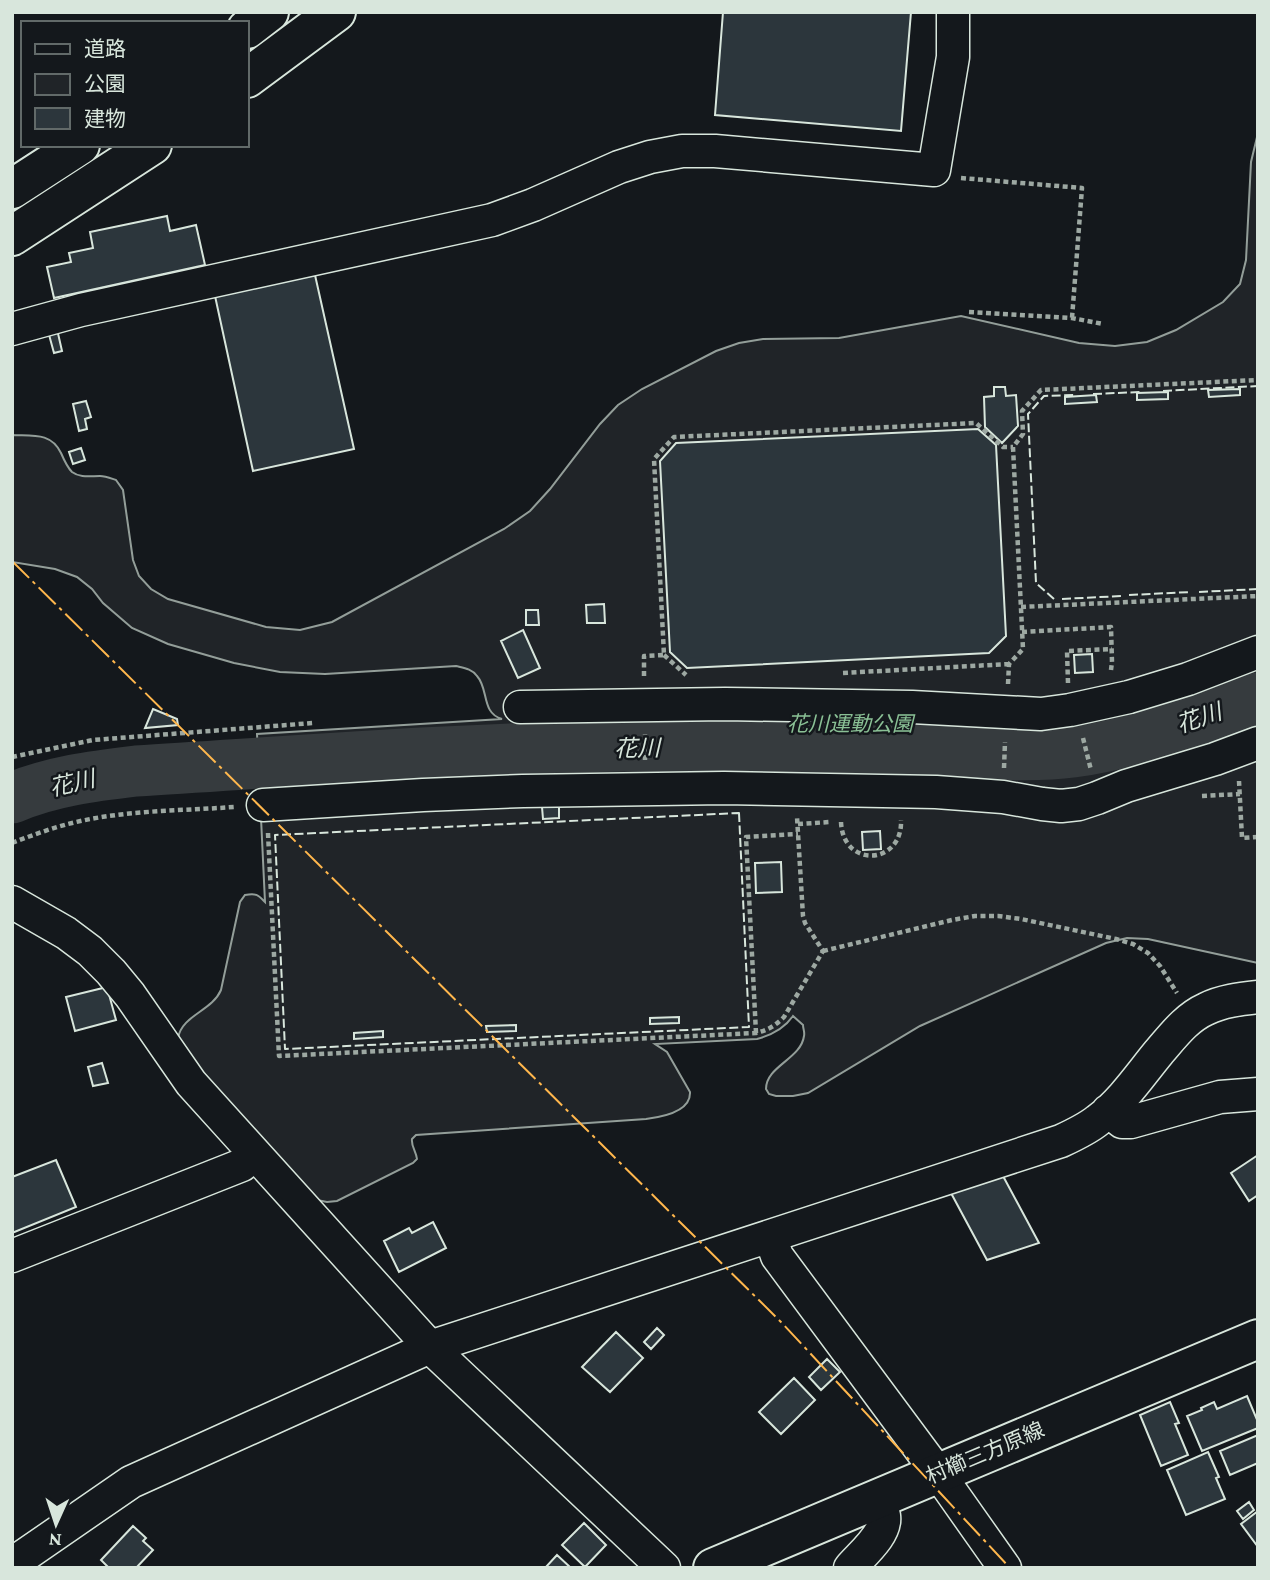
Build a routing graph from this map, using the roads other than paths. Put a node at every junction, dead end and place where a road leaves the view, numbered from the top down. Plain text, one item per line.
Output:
1 (269, 12) edge
2 (336, 12) edge
3 (953, 12) edge
4 (248, 28) edge
5 (248, 77) edge
6 (77, 147) edge
7 (149, 147) edge
8 (12, 189) edge
9 (12, 236) edge
10 (12, 329) edge
11 (1258, 652) edge
12 (520, 707) dead end
13 (1246, 747) edge
14 (265, 805) road end
15 (12, 902) edge
16 (1258, 998) edge
17 (1258, 1094) edge
18 (1108, 1111) junction
19 (254, 1154) junction
20 (770, 1236) junction
21 (12, 1256) edge
22 (1258, 1339) edge
23 (430, 1348) junction
24 (938, 1474) junction
25 (877, 1499) junction
26 (12, 1563) edge
27 (664, 1568) edge
28 (713, 1568) edge
29 (850, 1568) edge
30 (1005, 1568) edge

1 - 4 main road
2 - 5 main road
3 - 10 street
6 - 8 main road
7 - 9 main road
11 - 12 street
13 - 14 street
15 - 19 street
16 - 18 street
17 - 18 street
18 - 20 street
19 - 21 street
19 - 23 street
20 - 23 street
20 - 24 street
22 - 24 main road, 村櫛三方原線
23 - 26 street
23 - 27 street
24 - 25 main road, 村櫛三方原線
24 - 30 street
25 - 28 main road, 村櫛三方原線
25 - 29 street

